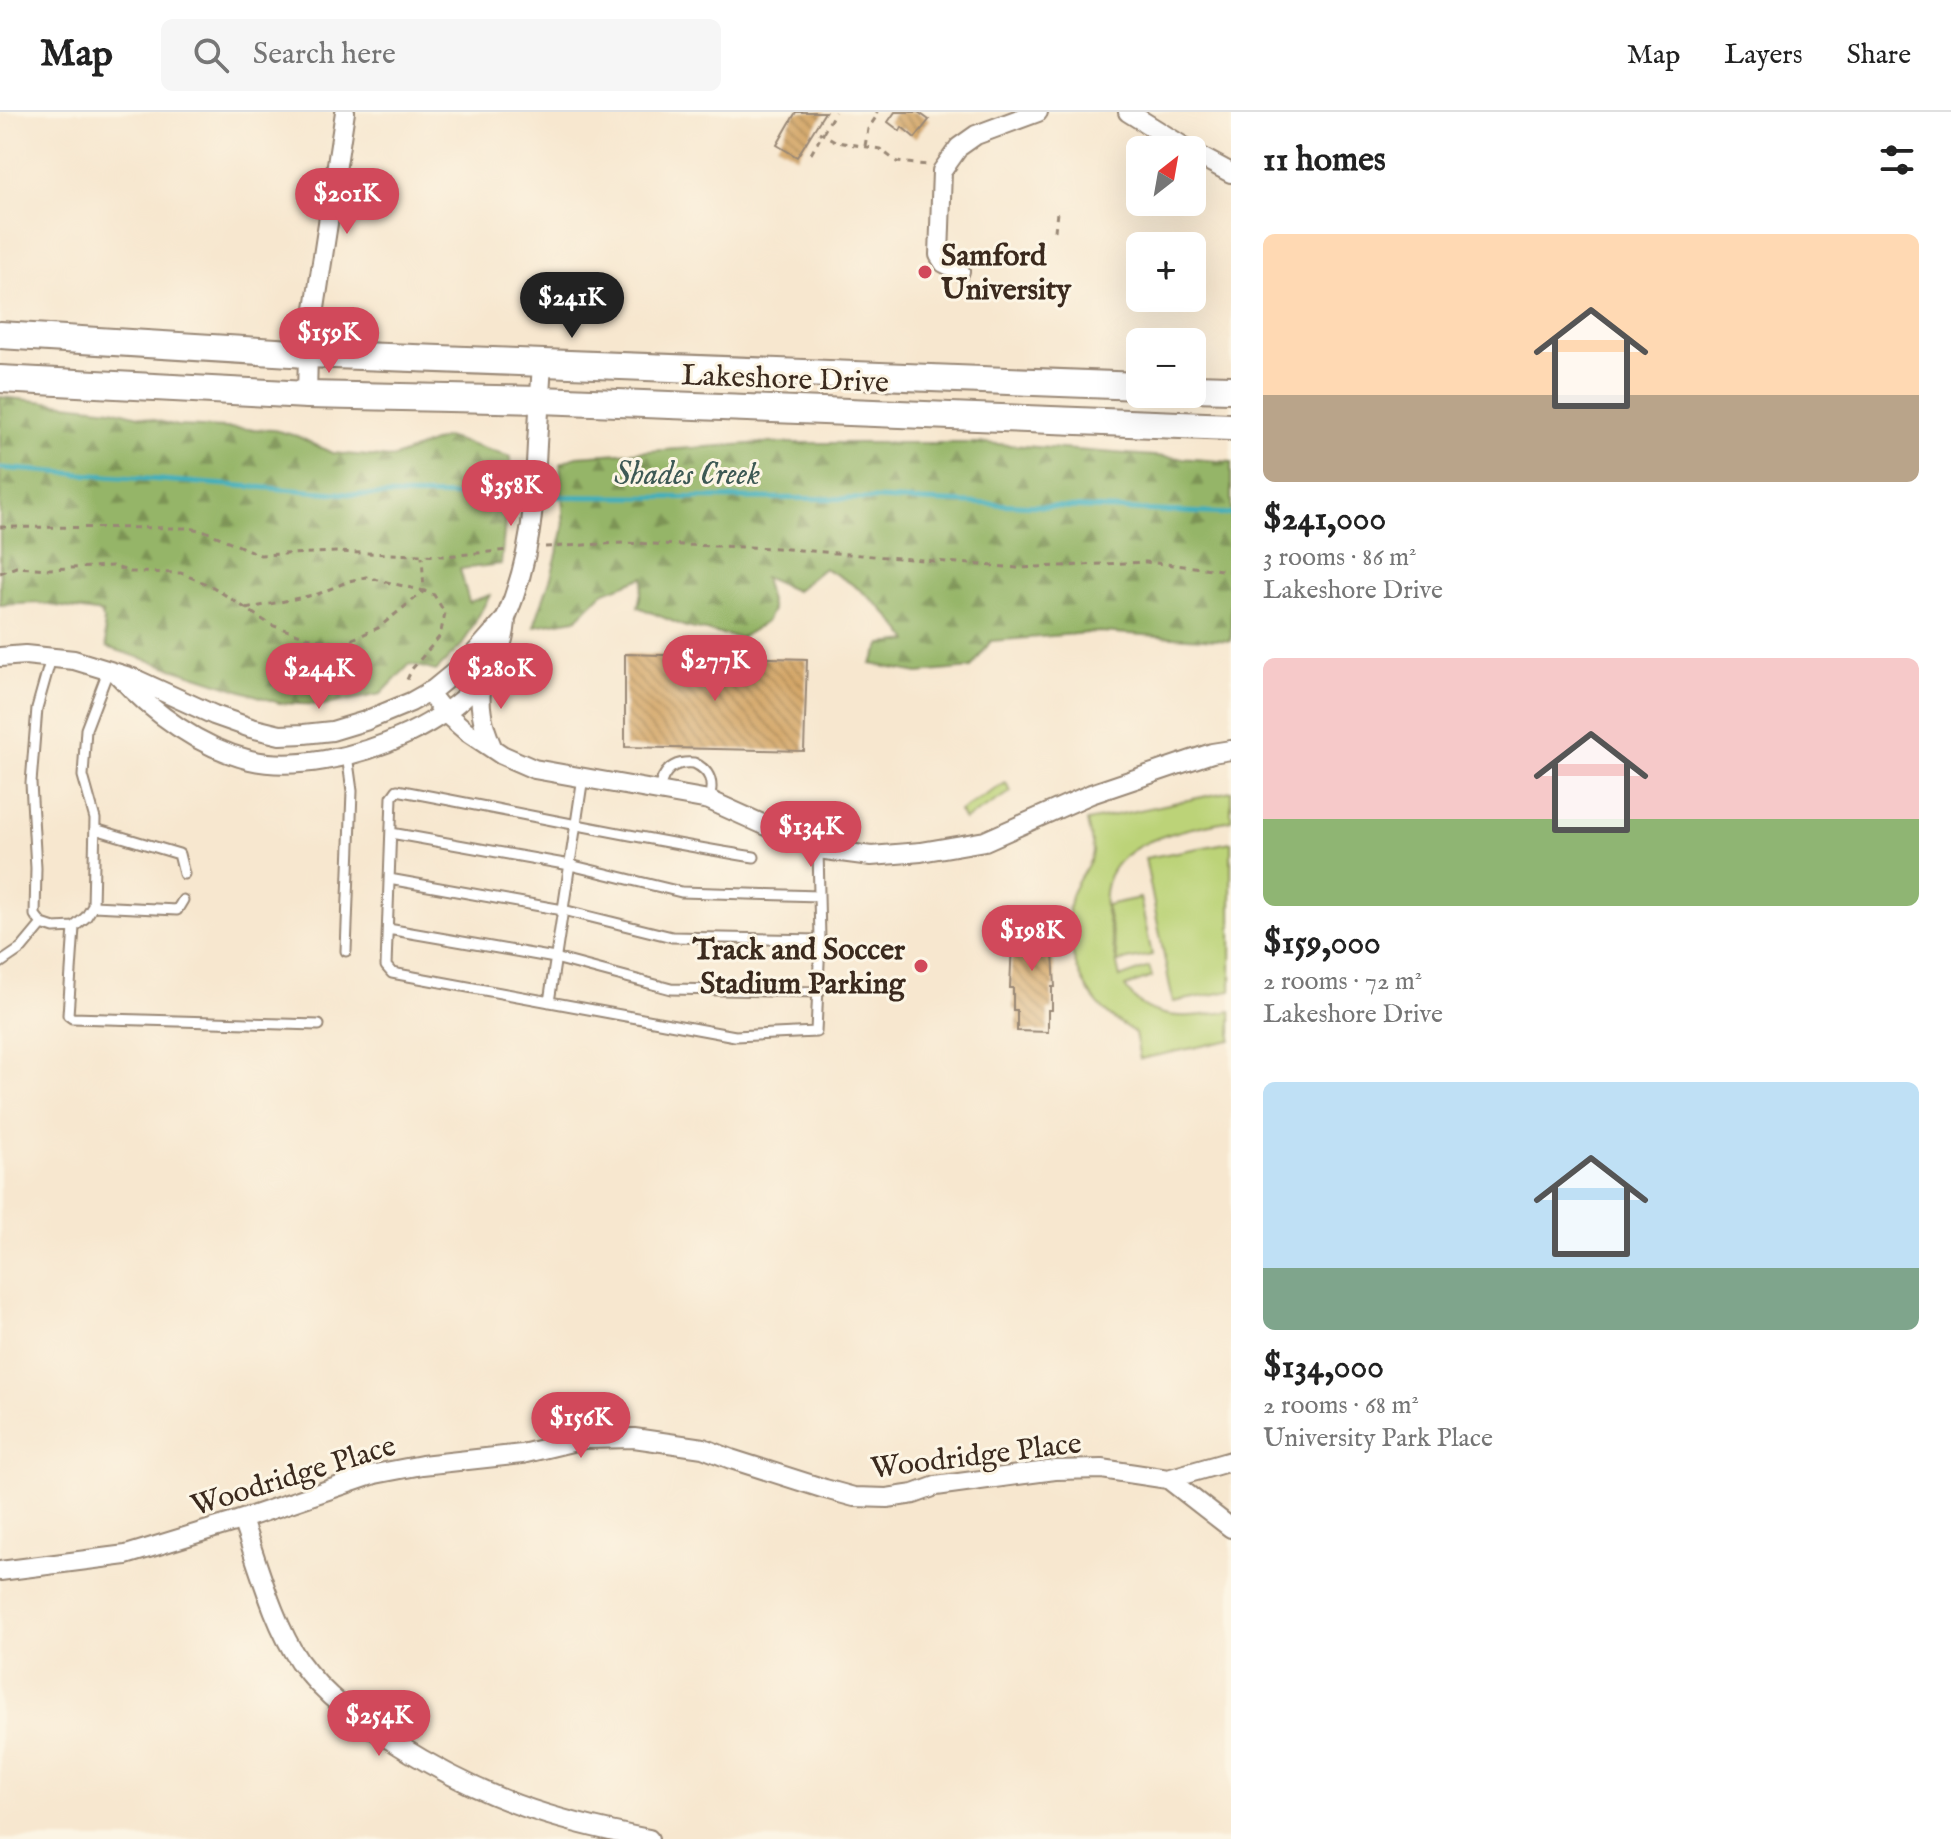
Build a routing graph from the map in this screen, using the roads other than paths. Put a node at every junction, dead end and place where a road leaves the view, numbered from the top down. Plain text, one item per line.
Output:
1 (345, 112) edge
2 (1038, 112) edge
3 (1128, 112) edge
4 (1167, 136) edge
5 (1206, 159) edge
6 (1231, 173) edge
7 (960, 271) dead end
8 (0, 335) edge
9 (308, 354) junction
10 (542, 363) junction
11 (0, 379) edge
12 (1126, 385) edge
13 (1206, 388) edge
14 (1231, 389) edge
15 (307, 395) junction
16 (540, 400) junction
17 (1231, 427) edge
18 (506, 618) junction
19 (0, 657) edge
20 (51, 658) junction
21 (113, 673) junction
22 (483, 676) junction
23 (423, 695) junction
24 (203, 710) junction
25 (444, 712) junction
26 (340, 729) junction
27 (193, 737) junction
28 (493, 749) junction
29 (1231, 750) edge
30 (347, 755) junction
31 (583, 777) junction
32 (659, 790) junction
33 (709, 800) junction
34 (576, 823) junction
35 (95, 829) junction
36 (391, 833) junction
37 (818, 849) junction
38 (754, 857) dead end
39 (570, 865) junction
40 (184, 874) dead end
41 (389, 879) junction
42 (819, 896) junction
43 (183, 900) dead end
44 (93, 906) junction
45 (563, 910) junction
46 (42, 924) junction
47 (74, 927) junction
48 (388, 929) junction
49 (820, 940) junction
50 (346, 951) dead end
51 (555, 958) junction
52 (0, 963) edge
53 (819, 992) junction
54 (549, 1002) junction
55 (319, 1025) dead end
56 (1231, 1461) edge
57 (1168, 1479) junction
58 (242, 1520) junction
59 (1231, 1528) edge
60 (0, 1571) edge
61 (649, 1839) edge

1 - 9 street
2 - 7 street
3 - 4 street
5 - 6 street
8 - 9 main road, Lakeshore Drive
9 - 10 main road, Lakeshore Drive
9 - 15 street
10 - 12 main road, Lakeshore Drive
10 - 16 street
11 - 15 main road, Lakeshore Drive
13 - 14 main road
15 - 16 main road, Lakeshore Drive
16 - 17 main road, Lakeshore Drive
16 - 18 street, bridge
18 - 22 street
18 - 23 street
19 - 20 street
20 - 21 street
20 - 46 lane
21 - 24 street
21 - 27 street
21 - 35 lane
22 - 25 street
22 - 28 street
23 - 25 street
23 - 26 street
24 - 26 street
24 - 27 street
25 - 28 street
25 - 30 street
26 - 30 street
27 - 30 street
28 - 31 street
29 - 37 street
30 - 50 lane
31 - 32 street
31 - 34 lane
32 - 33 street
32 - 33 lane
33 - 37 street
34 - 36 lane
34 - 38 lane
34 - 39 lane
35 - 40 lane
35 - 44 lane
36 - 39 lane
36 - 41 lane
37 - 42 lane
39 - 42 lane
39 - 45 lane
41 - 45 lane
41 - 48 lane
42 - 49 lane
43 - 44 lane
44 - 47 lane
45 - 49 lane
45 - 51 lane
46 - 47 lane
46 - 52 lane
47 - 55 lane
48 - 51 lane
48 - 54 lane
49 - 53 lane
51 - 53 lane
51 - 54 lane
53 - 54 lane
56 - 57 street, Woodridge Place
57 - 58 street, Woodridge Place
57 - 59 street, Woodridge Place
58 - 60 street, Woodridge Place
58 - 61 street

